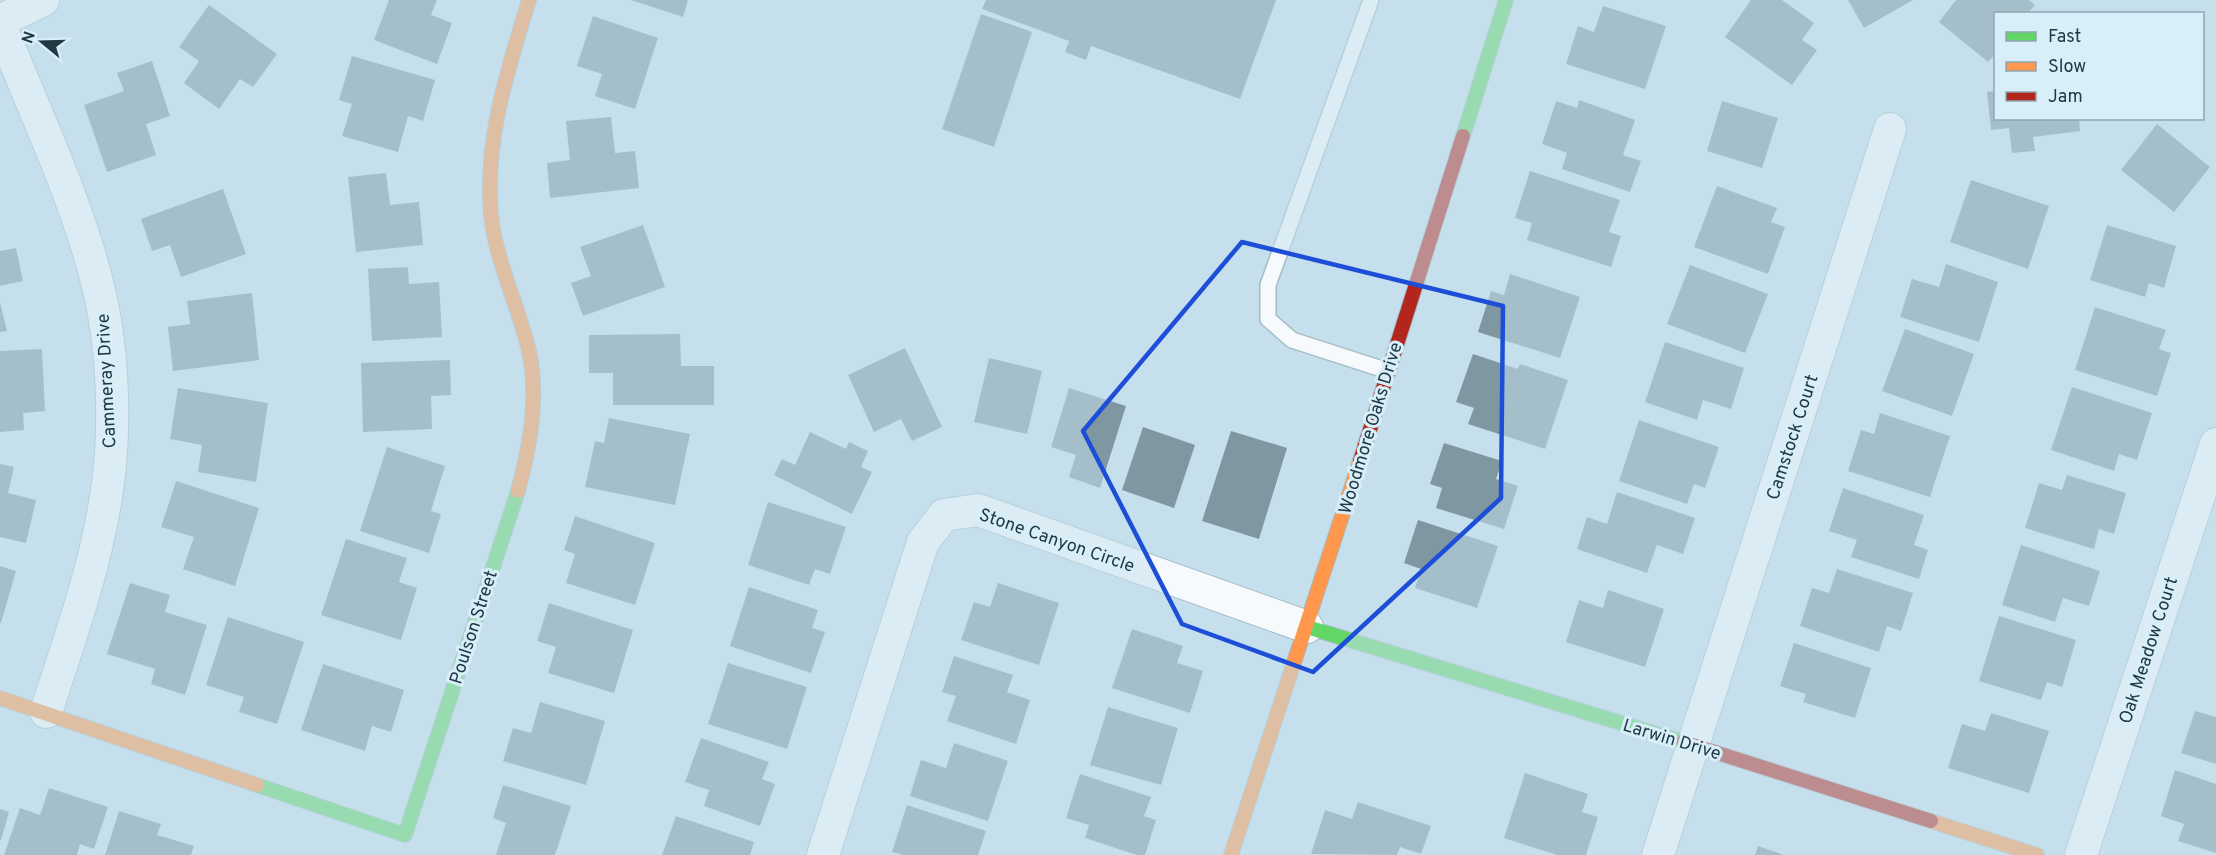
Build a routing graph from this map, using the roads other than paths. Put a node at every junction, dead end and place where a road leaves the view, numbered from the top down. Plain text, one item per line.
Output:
1 (43, 0) edge
2 (529, 0) edge
3 (1371, 0) edge
4 (1506, 0) edge
5 (0, 23) edge
6 (1890, 129) dead end
7 (1388, 371) junction
8 (2216, 444) edge
9 (1307, 627) junction
10 (0, 698) edge
11 (46, 712) junction
12 (1693, 745) junction
13 (823, 855) edge
14 (1231, 855) edge
15 (1658, 855) edge
16 (2037, 855) edge
17 (2081, 855) edge

1 - 5 street, Cammeray Drive
2 - 11 street, Poulson Street
3 - 7 lane
4 - 7 street, Woodmore Oaks Drive
5 - 11 street, Cammeray Drive
6 - 12 street, Camstock Court
7 - 9 street, Woodmore Oaks Drive
8 - 17 street, Oak Meadow Court
9 - 12 street, Larwin Drive
9 - 13 street, Stone Canyon Circle
9 - 14 street, Woodmore Oaks Drive
10 - 11 street, Poulson Street
12 - 15 street, Camstock Court
12 - 16 street, Larwin Drive

